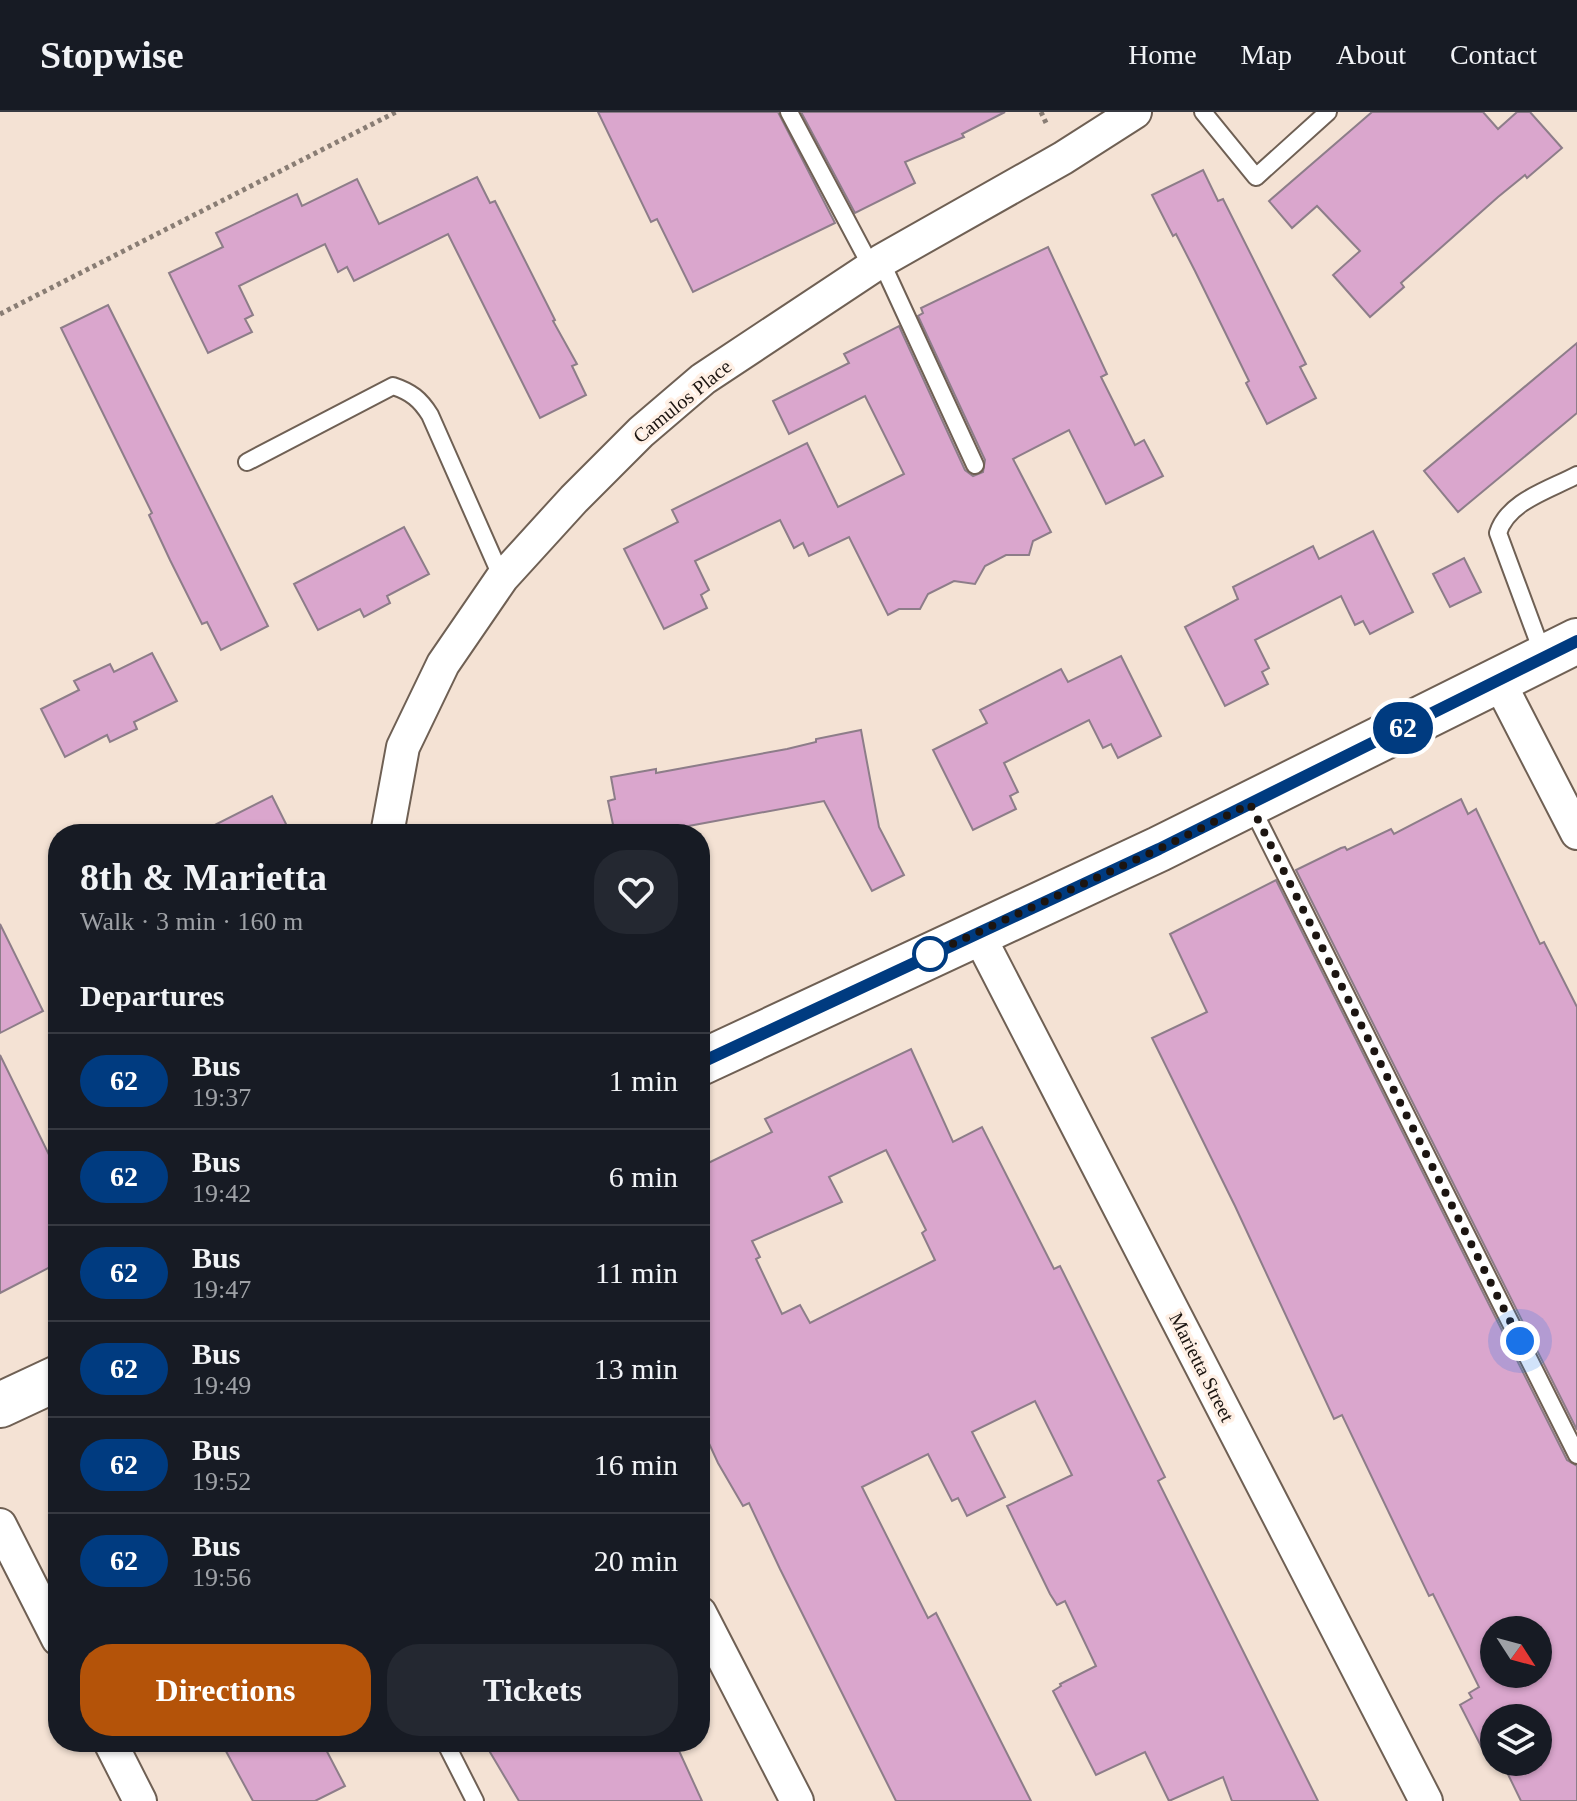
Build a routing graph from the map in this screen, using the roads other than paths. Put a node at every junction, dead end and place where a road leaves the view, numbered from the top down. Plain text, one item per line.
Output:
1 (789, 112) edge
2 (1135, 112) edge
3 (1203, 112) edge
4 (1328, 112) edge
5 (877, 264) junction
6 (247, 462) dead end
7 (975, 465) dead end
8 (1577, 475) edge
9 (502, 578) junction
10 (1561, 649) edge
11 (1498, 680) junction
12 (1250, 804) junction
13 (389, 824) edge
14 (1577, 833) edge
15 (977, 932) junction
16 (710, 1058) edge
17 (48, 1383) edge
18 (0, 1405) edge
19 (1577, 1455) edge
20 (0, 1525) edge
21 (48, 1619) edge
22 (710, 1632) edge
23 (115, 1752) edge
24 (450, 1752) edge
25 (140, 1801) edge
26 (475, 1801) edge
27 (797, 1801) edge
28 (1426, 1801) edge

1 - 5 lane
2 - 5 street, Camulos Place
3 - 4 lane
5 - 7 lane
5 - 9 street, Camulos Place
6 - 9 lane
8 - 10 lane
9 - 13 street, Camulos Place
10 - 11 main road
11 - 12 main road
11 - 14 street
12 - 15 main road
12 - 19 lane
15 - 16 main road
15 - 28 street, Marietta Street
17 - 18 main road
20 - 21 street
22 - 27 street
23 - 25 street
24 - 26 lane

